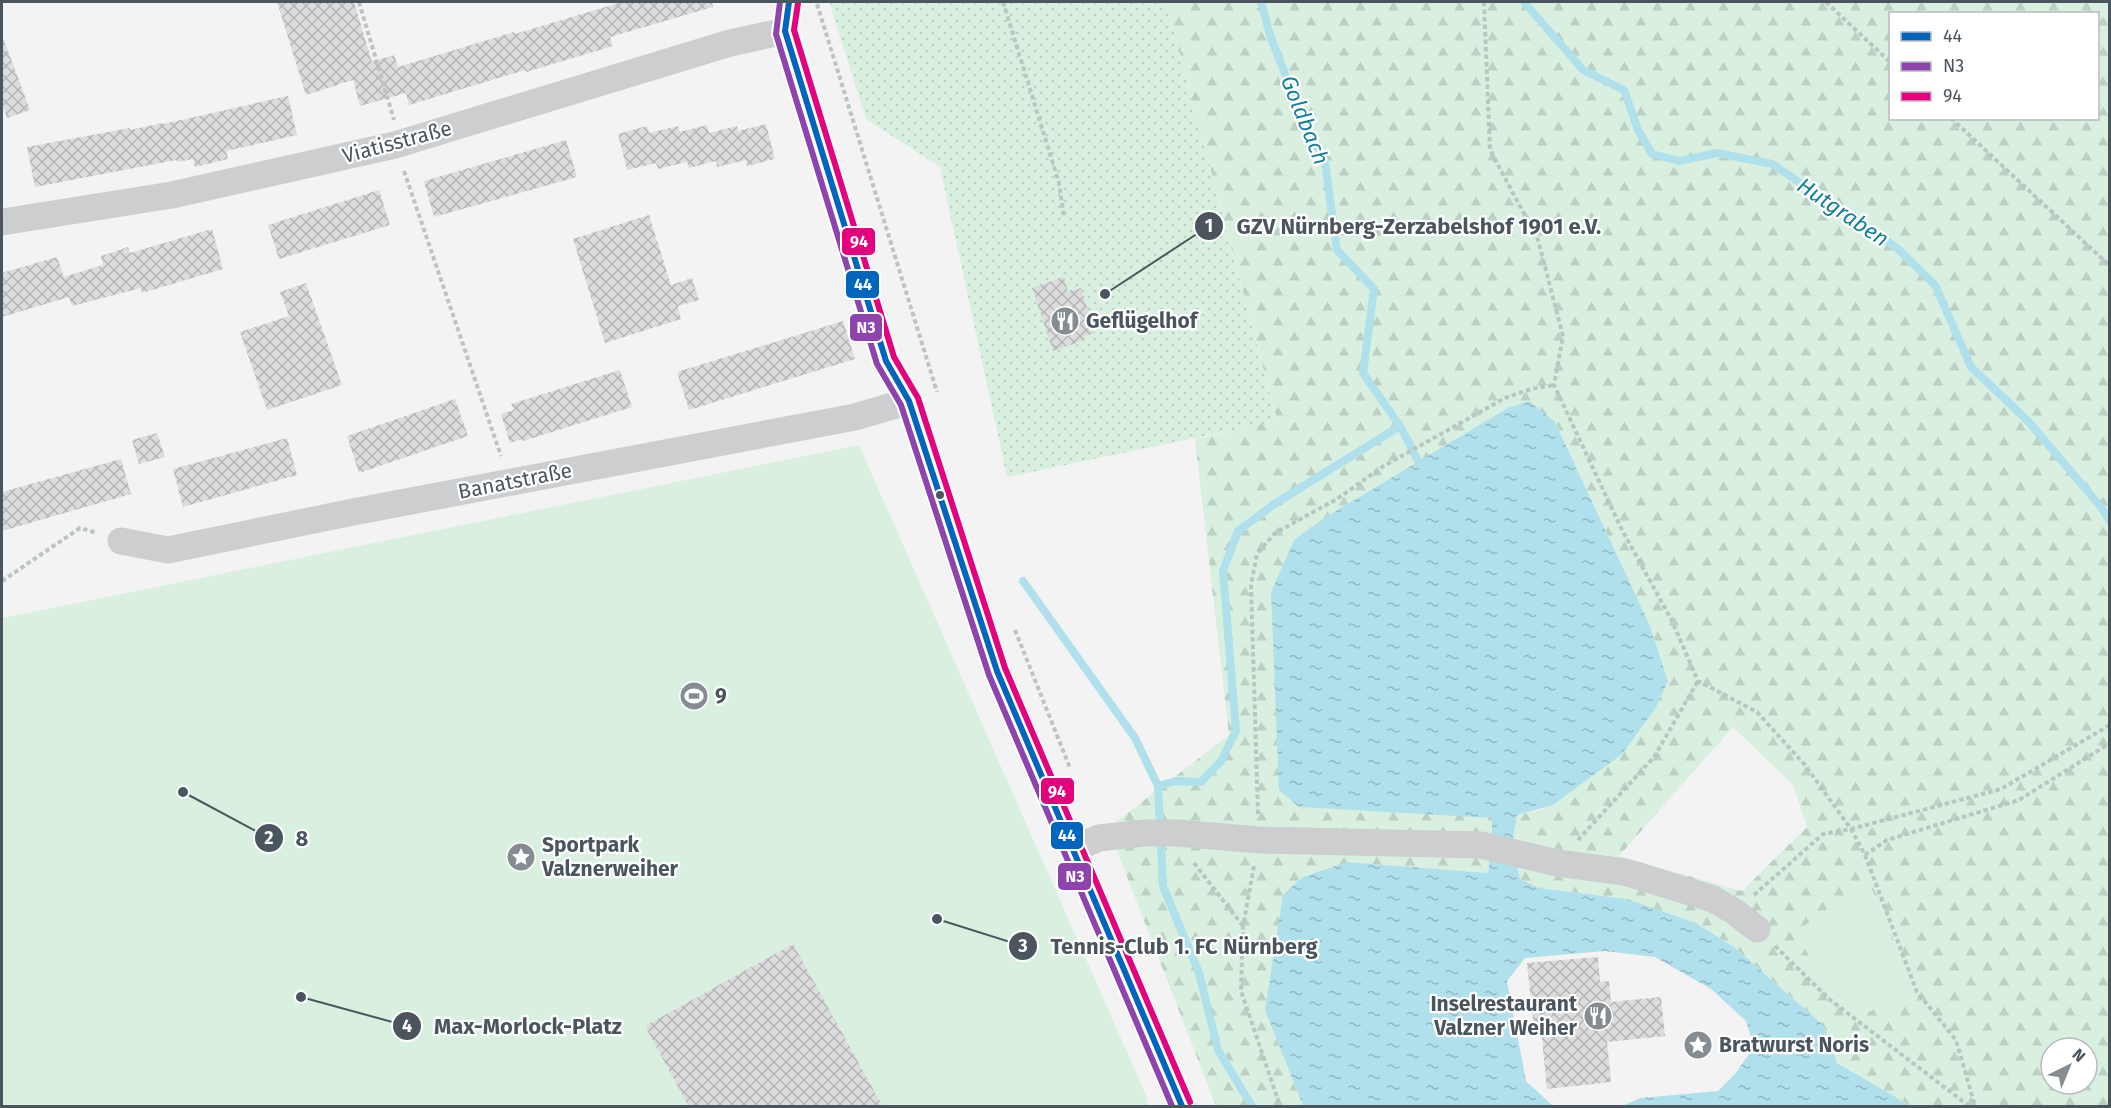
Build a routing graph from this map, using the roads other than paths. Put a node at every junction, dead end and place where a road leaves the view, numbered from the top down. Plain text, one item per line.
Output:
1 (789, 2) edge
2 (785, 31) junction
3 (2, 222) edge
4 (909, 401) junction
5 (121, 541) road end
6 (1073, 849) junction
7 (1757, 929) road end
8 (1182, 1107) edge

1 - 2 street
2 - 3 street, Viatisstraße
2 - 4 street
4 - 5 street, Banatstraße
4 - 6 street
6 - 7 street
6 - 8 street

